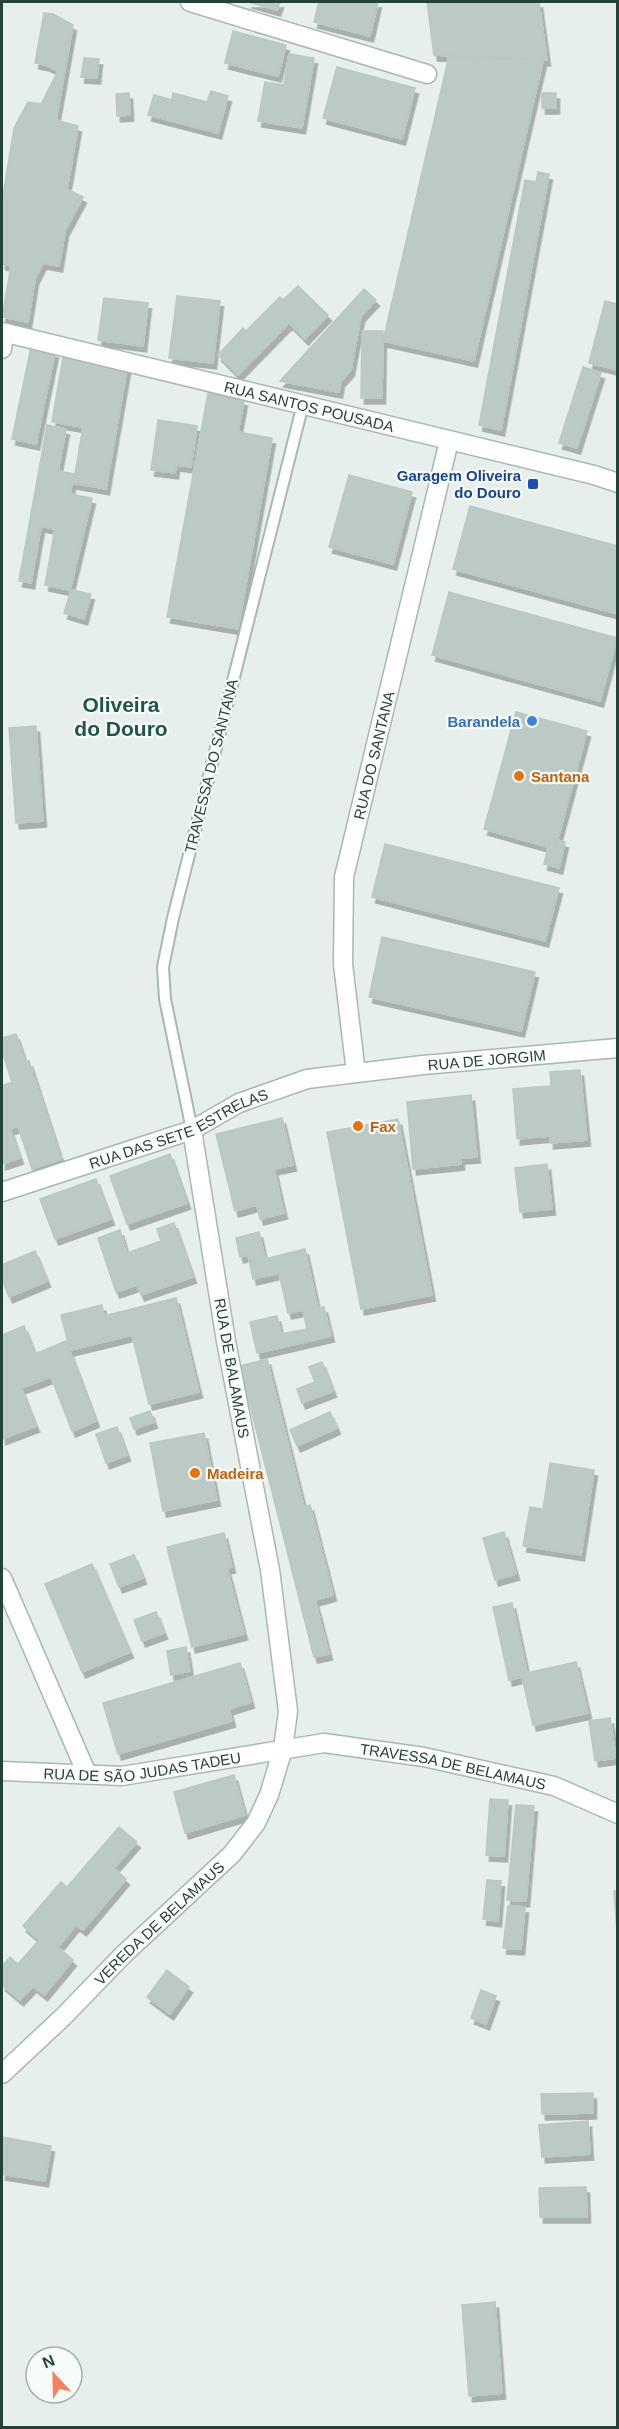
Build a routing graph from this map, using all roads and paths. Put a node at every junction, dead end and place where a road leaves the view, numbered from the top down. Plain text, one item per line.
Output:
1 (190, 2) edge
2 (427, 74) dead end
3 (2, 338) edge
4 (303, 404) junction
5 (449, 441) junction
6 (618, 483) edge
7 (618, 1048) edge
8 (356, 1073) junction
9 (192, 1130) junction
10 (2, 1192) edge
11 (2, 1578) edge
12 (283, 1749) junction
13 (2, 1771) edge
14 (87, 1774) junction
15 (618, 1814) edge
16 (21, 2055) junction
17 (2, 2061) edge
18 (2, 2074) edge

1 - 2 street
3 - 4 street, RUA SANTOS POUSADA
4 - 5 street, RUA SANTOS POUSADA
4 - 9 lane, TRAVESSA DO SANTANA
5 - 6 street, RUA SANTOS POUSADA
5 - 8 street, RUA DO SANTANA
7 - 8 street, RUA DE JORGIM
8 - 9 street, RUA DAS SETE ESTRELAS
9 - 10 street, RUA DAS SETE ESTRELAS
9 - 12 street, RUA DE BALAMAUS
11 - 14 street
12 - 14 street, RUA DE SÃO JUDAS TADEU
12 - 15 street, TRAVESSA DE BELAMAUS
12 - 16 street, VEREDA DE BELAMAUS
13 - 14 street, RUA DE SÃO JUDAS TADEU
16 - 17 lane
16 - 18 street, VEREDA DE BELAMAUS

